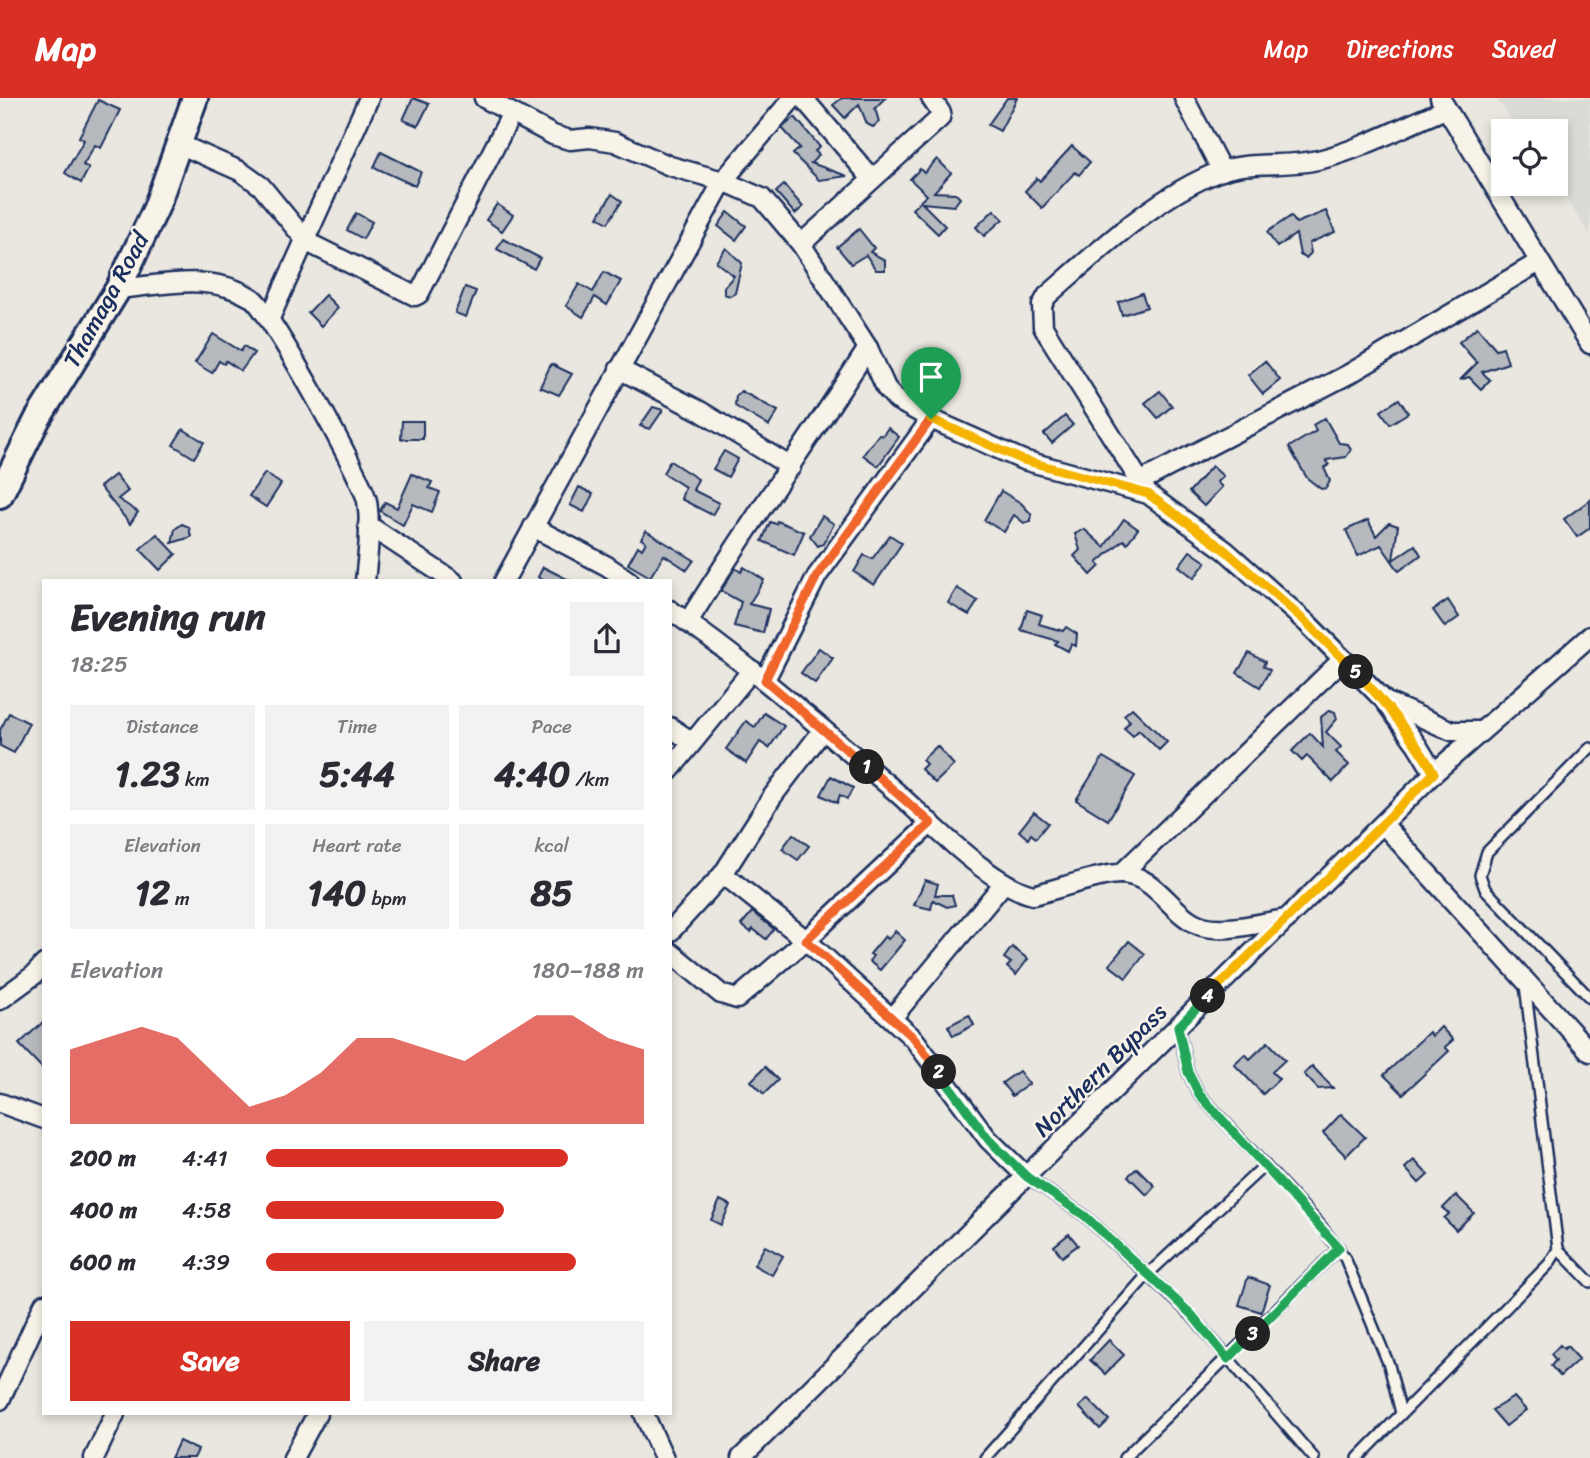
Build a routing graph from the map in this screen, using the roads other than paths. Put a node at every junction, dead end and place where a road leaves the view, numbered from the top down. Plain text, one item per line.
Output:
1 (195, 98) edge
2 (369, 98) edge
3 (484, 98) edge
4 (793, 98) edge
5 (803, 98) edge
6 (931, 98) edge
7 (1184, 98) edge
8 (1443, 103) edge
9 (512, 113) junction
10 (179, 144) junction
11 (1222, 171) junction
12 (872, 179) junction
13 (723, 181) junction
14 (307, 242) junction
15 (801, 244) junction
16 (1539, 262) junction
17 (118, 289) junction
18 (270, 318) junction
19 (1590, 344) edge
20 (868, 348) junction
21 (619, 369) junction
22 (931, 419) junction
23 (791, 467) junction
24 (1145, 487) junction
25 (0, 495) edge
26 (368, 525) junction
27 (533, 527) junction
28 (365, 579) edge
29 (450, 579) edge
30 (505, 579) edge
31 (626, 579) edge
32 (672, 611) edge
33 (688, 622) junction
34 (1590, 636) edge
35 (1343, 659) junction
36 (759, 675) junction
37 (1383, 699) junction
38 (672, 728) edge
39 (823, 730) junction
40 (1479, 731) junction
41 (692, 742) junction
42 (1590, 748) edge
43 (672, 767) edge
44 (1434, 773) junction
45 (931, 823) junction
46 (1383, 824) junction
47 (723, 874) junction
48 (1121, 874) junction
49 (1004, 883) junction
50 (1287, 919) junction
51 (672, 930) edge
52 (806, 940) junction
53 (672, 954) edge
54 (42, 966) edge
55 (1525, 983) junction
56 (1590, 998) edge
57 (0, 1000) edge
58 (892, 1018) junction
59 (1178, 1027) junction
60 (1590, 1052) edge
61 (0, 1103) edge
62 (42, 1118) edge
63 (1265, 1165) junction
64 (1027, 1177) junction
65 (1339, 1248) junction
66 (1558, 1249) junction
67 (1147, 1274) junction
68 (1590, 1282) edge
69 (42, 1308) edge
70 (1228, 1359) junction
71 (0, 1400) edge
72 (1401, 1413) junction
73 (115, 1415) edge
74 (316, 1415) edge
75 (644, 1415) edge
76 (94, 1458) edge
77 (293, 1458) edge
78 (664, 1458) edge
79 (741, 1458) edge
80 (985, 1458) edge
81 (1124, 1458) edge
82 (1314, 1458) edge
83 (1358, 1458) edge

1 - 10 main road, Thamaga Road
2 - 14 street
3 - 9 street
4 - 13 street
5 - 12 street
6 - 12 street
7 - 11 street
8 - 11 street
8 - 16 street
9 - 13 street
9 - 14 street
10 - 14 street
10 - 17 main road, Thamaga Road
11 - 24 street
12 - 15 street
13 - 15 street
13 - 21 street
14 - 18 street
15 - 20 street
16 - 19 street
16 - 24 street
17 - 18 street
17 - 25 main road, Thamaga Road
18 - 26 street
20 - 22 street
20 - 23 street
21 - 23 street
21 - 27 street
22 - 24 street
22 - 36 street
23 - 33 street
24 - 35 street
26 - 28 street
26 - 29 street
27 - 30 street
27 - 31 street
32 - 33 street
33 - 36 street
34 - 40 street, Northern Bypass
35 - 37 street
35 - 48 street
36 - 39 street
36 - 41 street
37 - 40 street
37 - 44 street
38 - 41 street
39 - 45 street
39 - 47 street
40 - 44 street, Northern Bypass
41 - 43 street
42 - 56 lane
44 - 46 street, Northern Bypass
45 - 49 street
45 - 52 street
46 - 50 street, Northern Bypass
46 - 55 street
47 - 51 street
47 - 52 street
48 - 49 street
48 - 50 street
49 - 58 street
50 - 59 street, Northern Bypass
52 - 53 street
52 - 58 street
54 - 57 street
55 - 60 street
55 - 66 lane
58 - 64 street
59 - 63 lane
59 - 64 street, Northern Bypass
61 - 62 street
63 - 65 lane
63 - 67 lane
64 - 67 lane
64 - 79 street, Northern Bypass
65 - 70 lane
65 - 72 lane
66 - 68 lane
66 - 72 lane
67 - 70 lane
67 - 80 lane
69 - 71 street
70 - 81 lane
70 - 82 lane
72 - 83 lane
73 - 76 street
74 - 77 street
75 - 78 street

